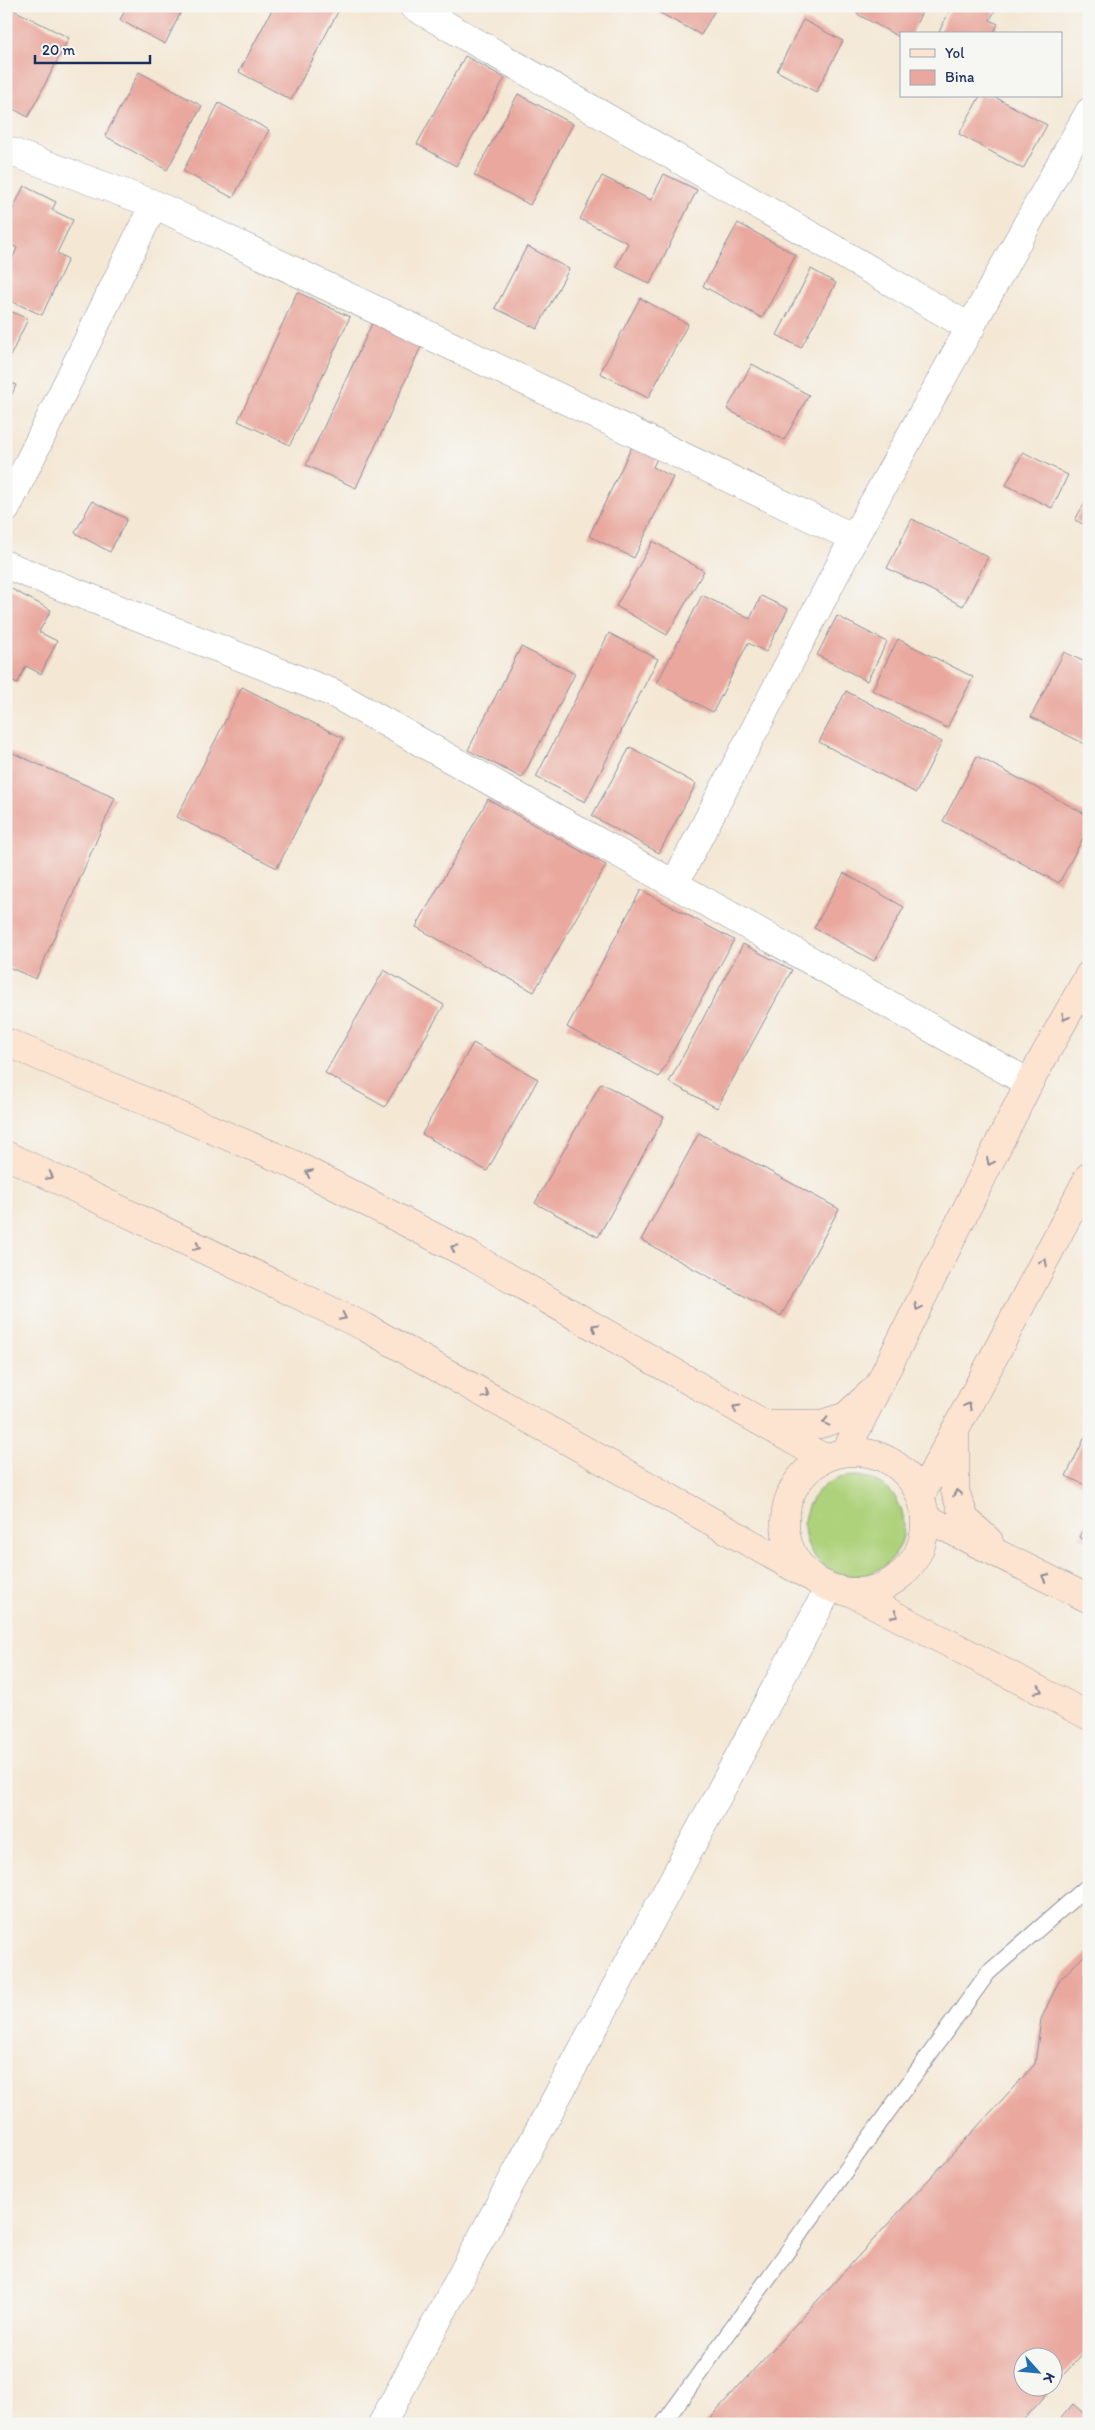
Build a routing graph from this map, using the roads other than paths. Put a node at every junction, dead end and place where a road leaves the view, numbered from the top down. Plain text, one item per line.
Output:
1 (413, 6) edge
2 (1089, 112) edge
3 (6, 150) edge
4 (154, 204) junction
5 (971, 328) junction
6 (6, 509) edge
7 (854, 538) junction
8 (6, 565) edge
9 (675, 883) junction
10 (1089, 975) edge
11 (6, 1042) edge
12 (1029, 1083) junction
13 (6, 1155) edge
14 (1089, 1176) edge
15 (879, 1385) junction
16 (765, 1424) junction
17 (955, 1431) junction
18 (835, 1455) junction
19 (923, 1507) junction
20 (1006, 1557) junction
21 (830, 1585) junction
22 (1089, 1599) edge
23 (1089, 1716) edge
24 (1089, 1885) edge
25 (382, 2424) edge
26 (663, 2424) edge

1 - 5 street
2 - 5 street
3 - 4 street
4 - 6 street
4 - 7 street
5 - 7 street
7 - 9 street
8 - 9 street
9 - 12 street
10 -> 12 main road
16 -> 11 main road
12 -> 15 main road
13 -> 21 main road
17 -> 14 main road
15 -> 16 main road
15 - 18 main road
16 - 18 main road
17 - 19 main road
20 -> 17 main road
18 - 19 main road
18 - 21 main road
19 - 20 main road
19 - 21 main road
22 -> 20 main road
21 -> 23 main road
21 - 25 street
24 - 26 lane

